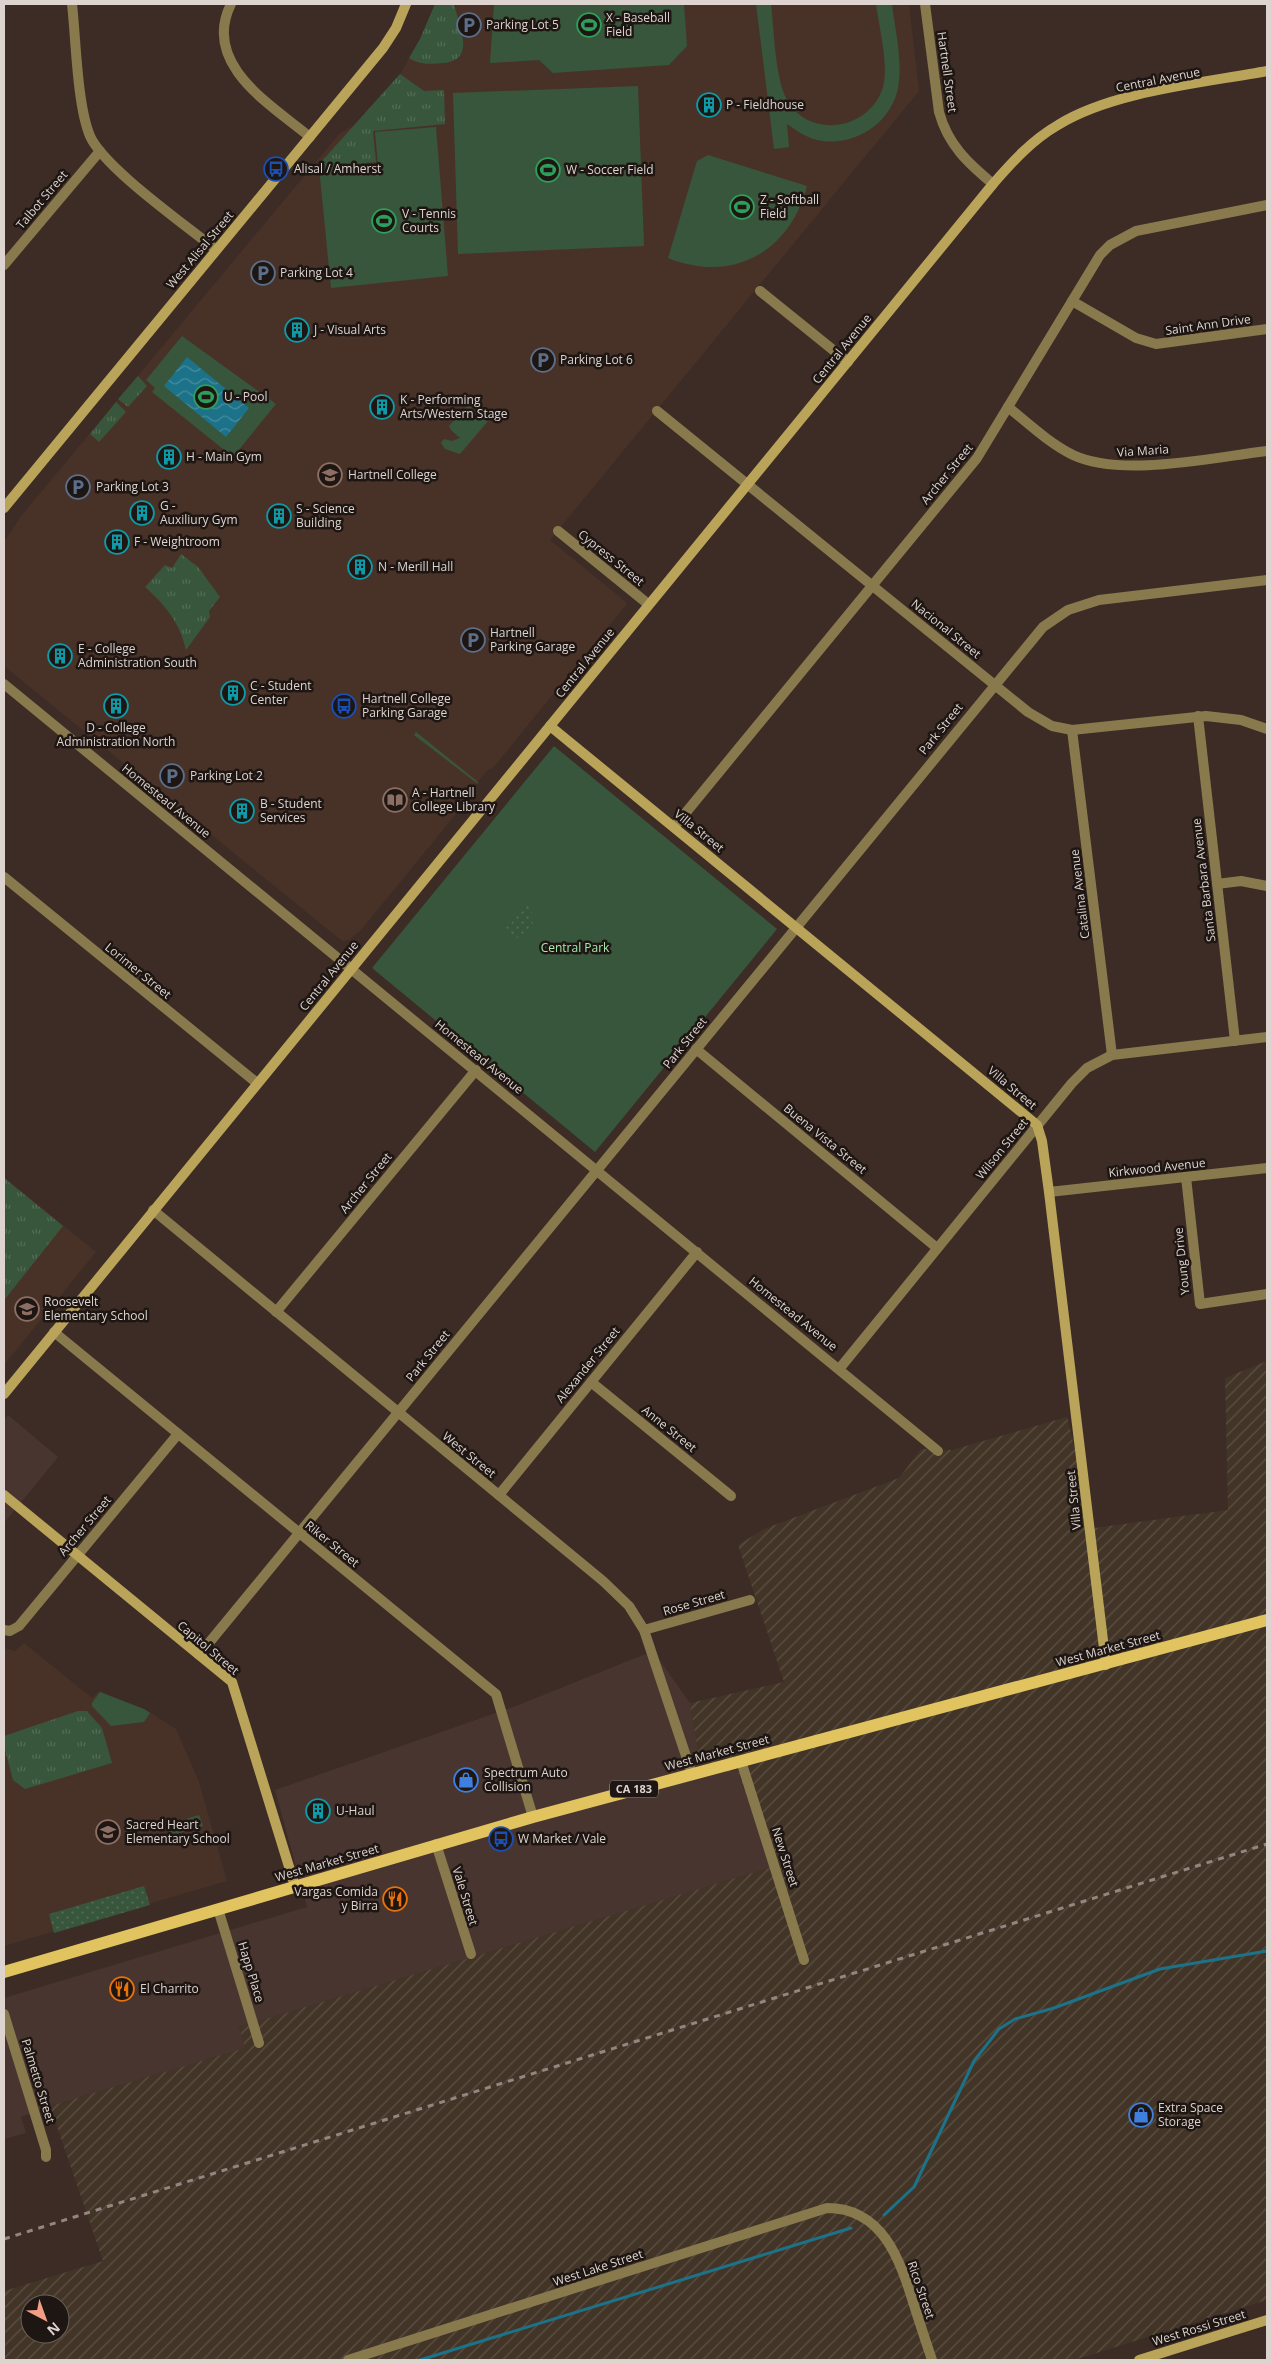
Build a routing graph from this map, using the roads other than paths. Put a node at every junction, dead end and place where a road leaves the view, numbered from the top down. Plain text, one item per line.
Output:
1 (72, 4) edge
2 (231, 4) edge
3 (406, 4) edge
4 (925, 4) edge
5 (1267, 71) edge
6 (310, 137) junction
7 (100, 151) junction
8 (993, 184) junction
9 (1267, 205) edge
10 (216, 250) junction
11 (5, 260) edge
12 (760, 291) dead end
13 (1072, 301) junction
14 (1267, 329) edge
15 (848, 362) junction
16 (1008, 407) junction
17 (657, 411) dead end
18 (1267, 451) edge
19 (748, 483) junction
20 (4, 508) edge
21 (558, 531) dead end
22 (1267, 580) edge
23 (873, 585) junction
24 (648, 604) junction
25 (4, 684) edge
26 (994, 685) junction
27 (1198, 716) junction
28 (550, 726) junction
29 (1267, 729) edge
30 (1072, 730) junction
31 (674, 827) junction
32 (4, 877) edge
33 (1217, 884) junction
34 (1267, 886) edge
35 (795, 927) junction
36 (352, 969) junction
37 (1267, 1037) edge
38 (1236, 1041) junction
39 (696, 1049) junction
40 (1112, 1055) junction
41 (476, 1070) junction
42 (257, 1083) junction
43 (1037, 1126) junction
44 (1267, 1168) edge
45 (596, 1169) junction
46 (1186, 1177) junction
47 (1049, 1192) junction
48 (153, 1210) junction
49 (937, 1248) junction
50 (697, 1252) junction
51 (1267, 1294) edge
52 (276, 1312) junction
53 (54, 1332) junction
54 (840, 1368) junction
55 (591, 1382) junction
56 (4, 1394) edge
57 (398, 1412) junction
58 (178, 1434) junction
59 (938, 1450) dead end
60 (4, 1495) edge
61 (499, 1495) junction
62 (731, 1496) dead end
63 (299, 1533) junction
64 (77, 1556) junction
65 (750, 1600) dead end
66 (1267, 1620) edge
67 (7, 1630) edge
68 (644, 1630) junction
69 (199, 1655) junction
70 (1106, 1665) junction
71 (741, 1761) junction
72 (692, 1774) junction
73 (533, 1817) junction
74 (436, 1844) junction
75 (295, 1886) junction
76 (218, 1909) junction
77 (471, 1954) dead end
78 (804, 1960) dead end
79 (4, 1972) edge
80 (4, 2014) edge
81 (260, 2043) dead end
82 (46, 2157) dead end
83 (856, 2213) joint
84 (1267, 2320) edge
85 (348, 2360) edge
86 (932, 2360) edge
87 (1139, 2360) edge

1 - 7 street
2 - 6 street
3 - 6 street, West Alisal Street
4 - 8 street, Hartnell Street
5 - 8 street, Central Avenue
6 - 10 street, West Alisal Street
7 - 10 street
7 - 11 street, Talbot Street
8 - 15 street, Central Avenue
9 - 13 street, Archer Street
10 - 20 street, West Alisal Street
12 - 15 street
13 - 14 street, Saint Ann Drive
13 - 16 street, Archer Street
15 - 19 street, Central Avenue
16 - 18 street, Via Maria
16 - 23 street, Archer Street
17 - 19 street, Nacional Street
19 - 23 street, Nacional Street
19 - 24 street, Central Avenue
21 - 24 street, Cypress Street
22 - 26 street, Park Street
23 - 26 street, Nacional Street
23 - 31 street, Archer Street
24 - 28 street, Central Avenue
25 - 36 street, Homestead Avenue
26 - 30 street, Nacional Street
26 - 35 street, Park Street
27 - 29 street, Nacional Street
27 - 30 street, Nacional Street
27 - 33 street, Santa Barbara Avenue
28 - 31 street, Villa Street
28 - 36 street, Central Avenue
30 - 40 street, Catalina Avenue
31 - 35 street, Villa Street
32 - 42 street, Lorimer Street
33 - 34 street
33 - 38 street, Santa Barbara Avenue
35 - 39 street, Park Street
35 - 43 street, Villa Street
36 - 41 street, Homestead Avenue
36 - 42 street, Central Avenue
37 - 38 street, Wilson Street
38 - 40 street, Wilson Street
39 - 45 street, Park Street
39 - 49 street, Buena Vista Street
40 - 43 street, Wilson Street
41 - 45 street, Homestead Avenue
41 - 52 street, Archer Street
42 - 48 street, Central Avenue
43 - 47 street, Villa Street
43 - 49 street, Wilson Street
44 - 46 street, Kirkwood Avenue
45 - 50 street, Homestead Avenue
45 - 57 street, Park Street
46 - 47 street, Kirkwood Avenue
46 - 51 street, Young Drive
47 - 70 street, Villa Street
48 - 52 street, West Street
48 - 53 street, Central Avenue
49 - 54 street, Wilson Street
50 - 54 street, Homestead Avenue
50 - 55 street, Alexander Street
52 - 57 street, West Street
53 - 56 street, Central Avenue
53 - 58 street, Riker Street
54 - 59 street, Homestead Avenue
55 - 61 street, Alexander Street
55 - 62 street, Anne Street
57 - 61 street, West Street
57 - 63 street, Park Street
58 - 63 street, Riker Street
58 - 64 street, Archer Street
60 - 64 street, Capitol Street
61 - 68 street, West Street
63 - 69 street, Park Street
63 - 73 street, Riker Street
64 - 67 street, Archer Street
64 - 69 street, Capitol Street
65 - 68 street, Rose Street
66 - 70 main road, West Market Street / CA 183
68 - 72 street, West Street
69 - 75 street, Capitol Street
70 - 71 main road, West Market Street / CA 183
71 - 72 main road, West Market Street / CA 183
71 - 78 street, New Street
72 - 73 main road, West Market Street / CA 183
73 - 74 main road, West Market Street / CA 183
74 - 75 main road, West Market Street / CA 183
74 - 77 street, Vale Street
75 - 76 main road, West Market Street / CA 183
76 - 79 main road, West Market Street / CA 183
76 - 81 street, Happ Place
80 - 82 street, Palmetto Street
83 - 85 street, West Lake Street
83 - 86 street, Rico Street
84 - 87 street, West Rossi Street

